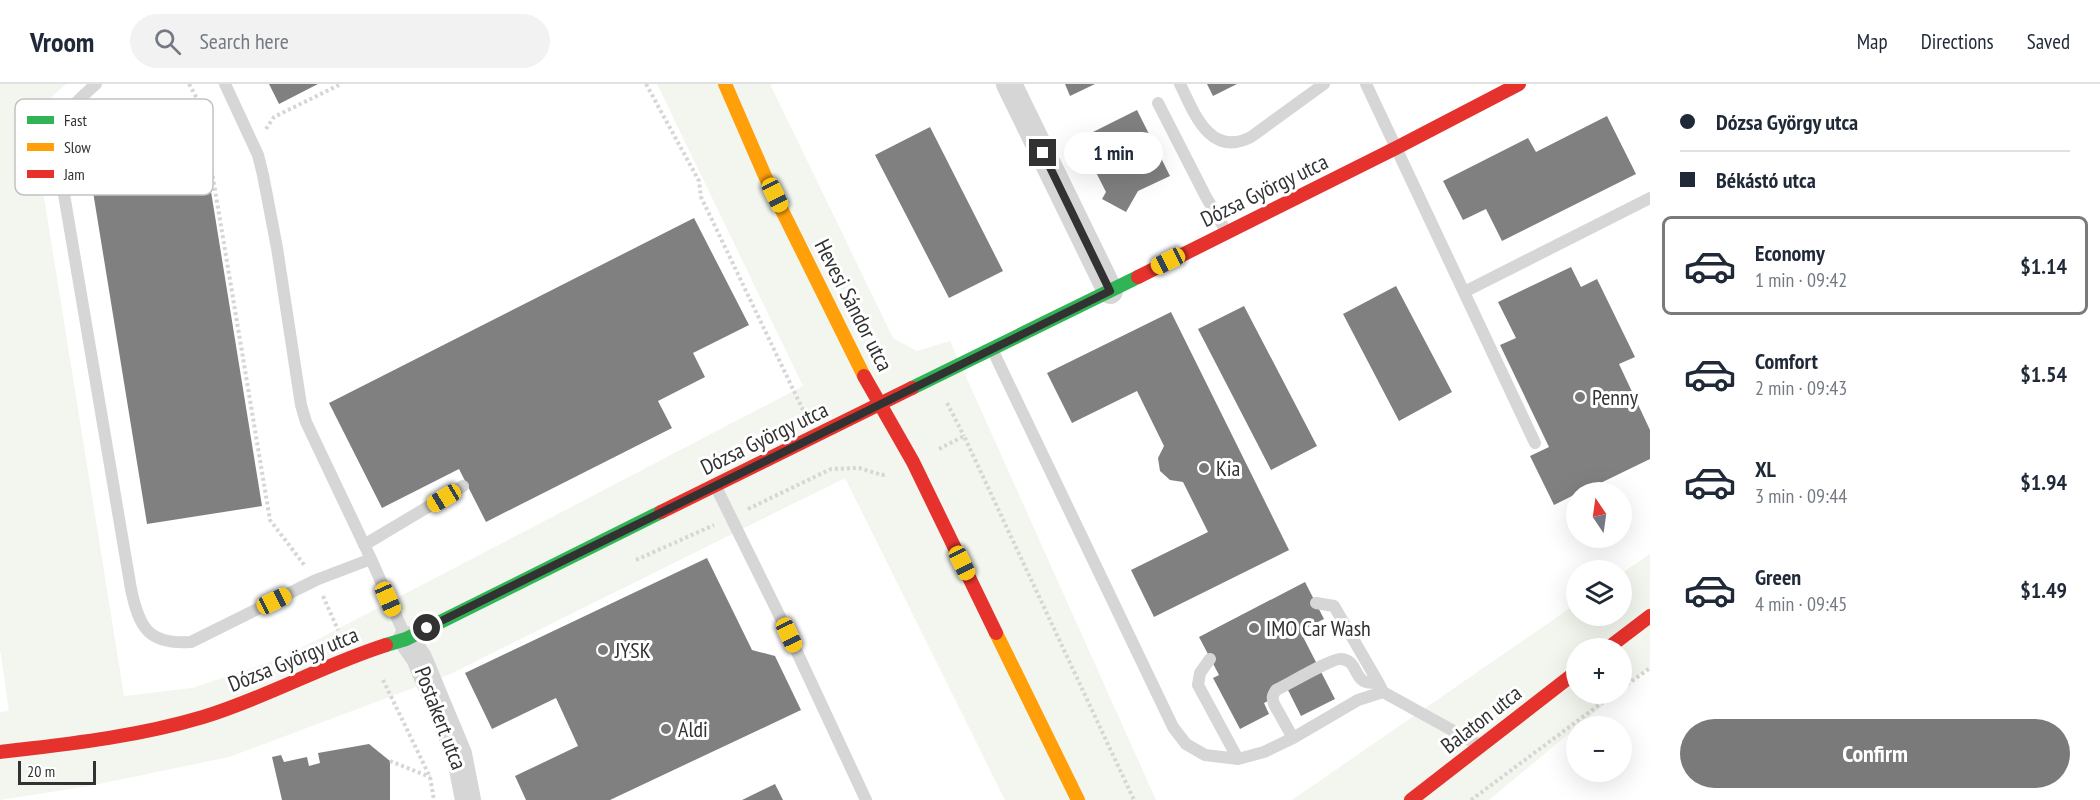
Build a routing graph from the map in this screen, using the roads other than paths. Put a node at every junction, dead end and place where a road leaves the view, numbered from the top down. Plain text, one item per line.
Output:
1 (96, 84) edge
2 (225, 84) edge
3 (725, 84) edge
4 (1009, 84) edge
5 (1180, 84) edge
6 (1324, 84) edge
7 (1366, 84) edge
8 (1519, 84) edge
9 (80, 99) edge
10 (1158, 103) dead end
11 (1396, 148) junction
12 (64, 195) edge
13 (1650, 198) edge
14 (1226, 232) junction
15 (1110, 291) junction
16 (1464, 292) junction
17 (992, 349) junction
18 (882, 404) junction
19 (1536, 443) dead end
20 (715, 485) junction
21 (463, 486) dead end
22 (364, 545) junction
23 (371, 559) junction
24 (1316, 603) dead end
25 (1650, 616) edge
26 (1621, 638) edge
27 (413, 648) junction
28 (1210, 658) dead end
29 (1566, 680) edge
30 (1380, 687) junction
31 (1293, 738) junction
32 (1480, 746) junction
33 (0, 752) edge
34 (1238, 759) junction
35 (468, 800) edge
36 (866, 800) edge
37 (1078, 800) edge
38 (1411, 800) edge

1 - 9 lane
2 - 22 lane
3 - 18 street, Hevesi Sándor utca
4 - 15 street
5 - 6 lane
7 - 11 lane
8 - 11 street, Dózsa György utca
10 - 14 lane
11 - 14 street, Dózsa György utca
11 - 16 lane
12 - 23 lane
13 - 16 lane
14 - 15 street, Dózsa György utca
15 - 17 street, Dózsa György utca
16 - 19 lane
17 - 18 street, Dózsa György utca
17 - 34 lane
18 - 20 street, Dózsa György utca
18 - 37 street, Hevesi Sándor utca
20 - 27 street, Dózsa György utca
20 - 36 lane
21 - 22 lane
22 - 23 lane
23 - 27 lane
24 - 30 lane
25 - 26 street
27 - 33 street, Dózsa György utca
27 - 35 street, Postakert utca
28 - 34 lane
29 - 32 street, Balaton utca
30 - 31 lane
30 - 31 lane
30 - 32 lane
31 - 34 lane
32 - 38 street, Balaton utca

